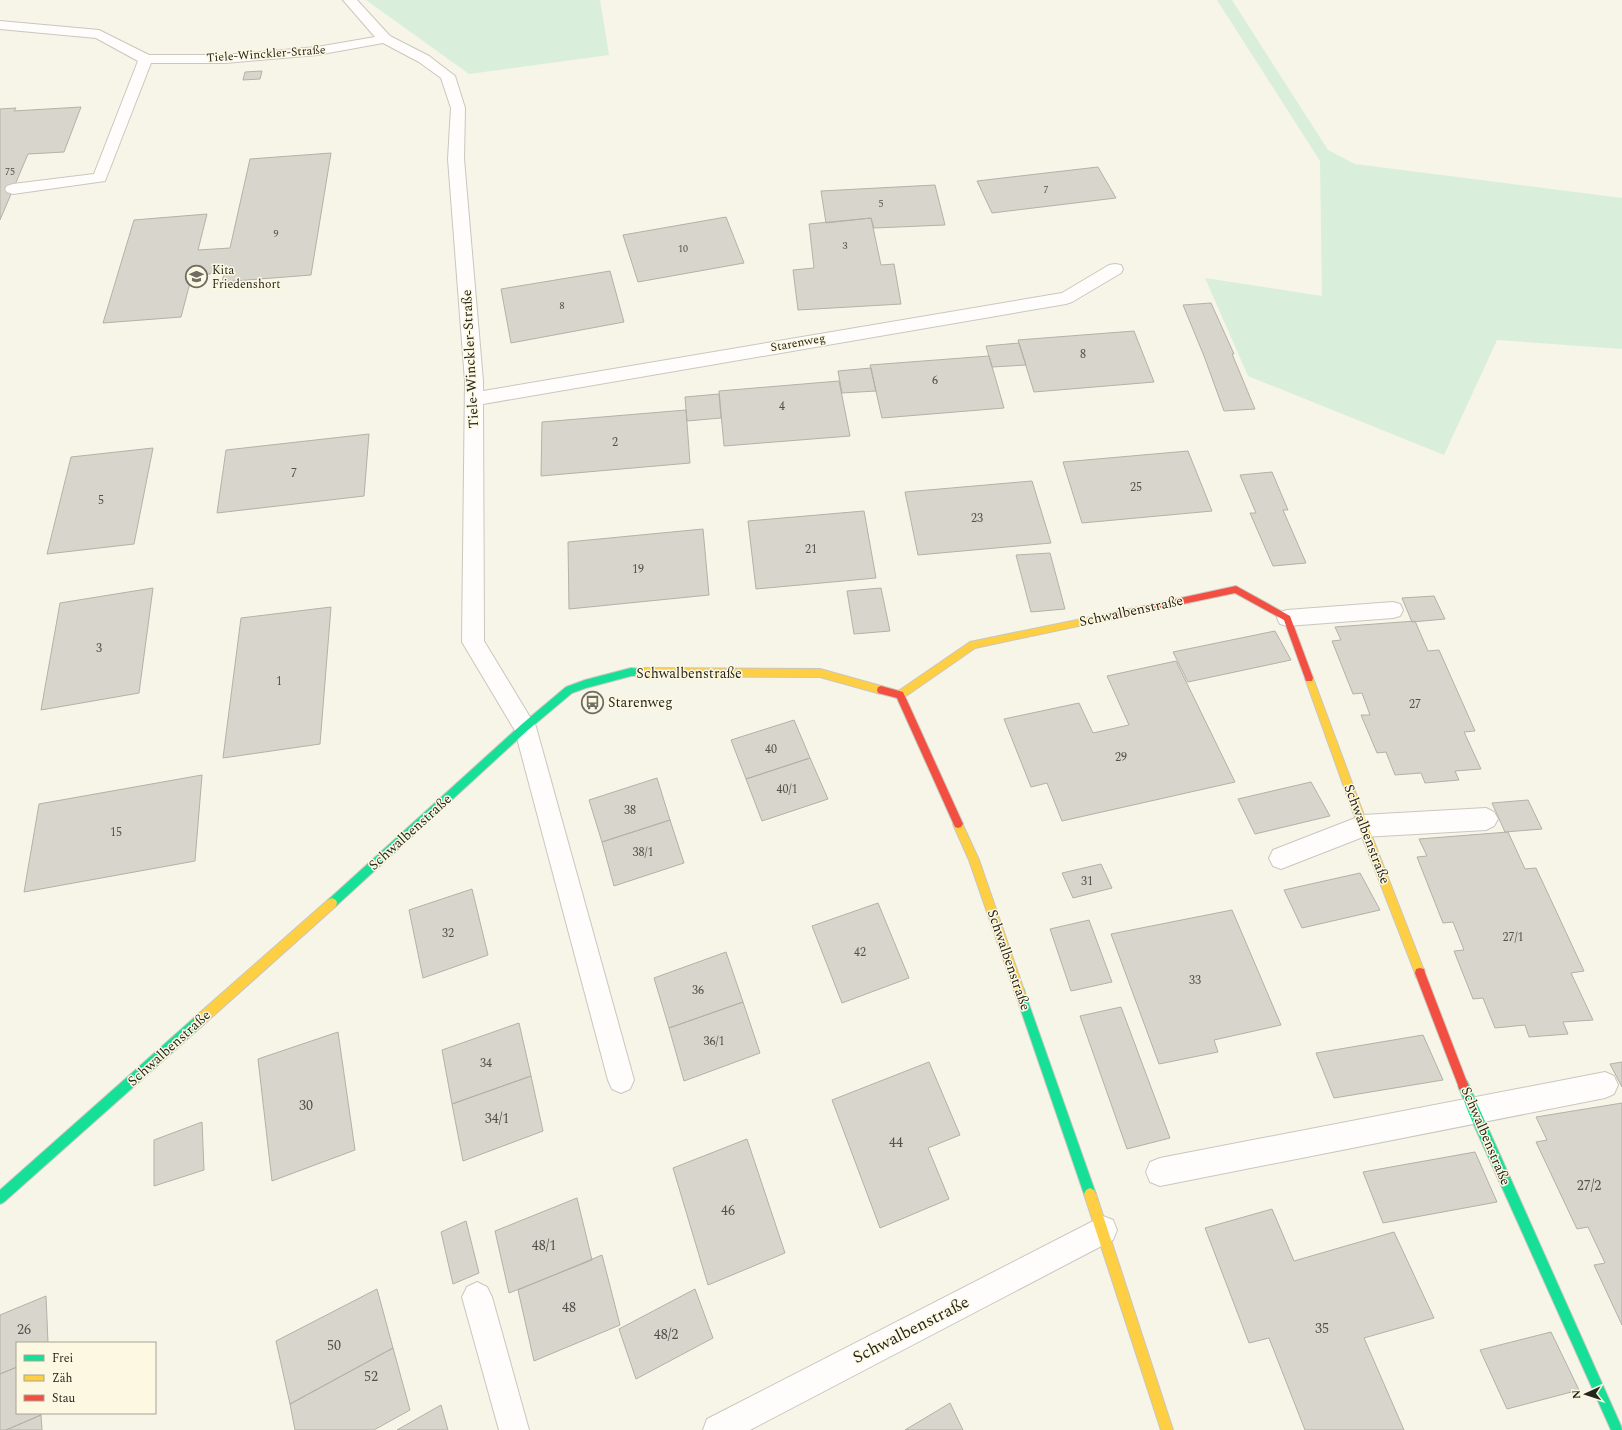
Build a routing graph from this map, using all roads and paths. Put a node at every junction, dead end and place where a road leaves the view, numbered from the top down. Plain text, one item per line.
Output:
1 (350, 0) edge
2 (0, 25) edge
3 (386, 39) junction
4 (146, 59) junction
5 (13, 189) dead end
6 (1115, 268) dead end
7 (474, 390) junction
8 (1393, 610) dead end
9 (1287, 618) junction
10 (900, 695) junction
11 (525, 727) junction
12 (1486, 819) dead end
13 (1363, 826) junction
14 (1281, 858) dead end
15 (621, 1080) dead end
16 (1605, 1085) dead end
17 (1473, 1110) junction
18 (1160, 1172) dead end
19 (0, 1198) edge
20 (1103, 1230) junction
21 (478, 1298) dead end
22 (514, 1430) edge
23 (718, 1430) edge
24 (1167, 1430) edge
25 (1617, 1430) edge

1 - 3 street, Tiele-Winckler-Straße
2 - 4 street, Tiele-Winckler-Straße
3 - 4 street, Tiele-Winckler-Straße
3 - 7 street, Tiele-Winckler-Straße
4 - 5 street
6 - 7 street, Starenweg
7 - 11 street, Tiele-Winckler-Straße
8 - 9 street
9 - 10 street, Schwalbenstraße
9 - 13 street, Schwalbenstraße
10 - 11 street, Schwalbenstraße
10 - 20 street, Schwalbenstraße
11 - 15 street, Tiele-Winckler-Straße
11 - 19 street, Schwalbenstraße
12 - 13 street
13 - 14 street
13 - 17 street, Schwalbenstraße
16 - 17 street
17 - 18 street
17 - 25 street, Schwalbenstraße
20 - 23 street, Schwalbenstraße
20 - 24 street, Schwalbenstraße
21 - 22 street

